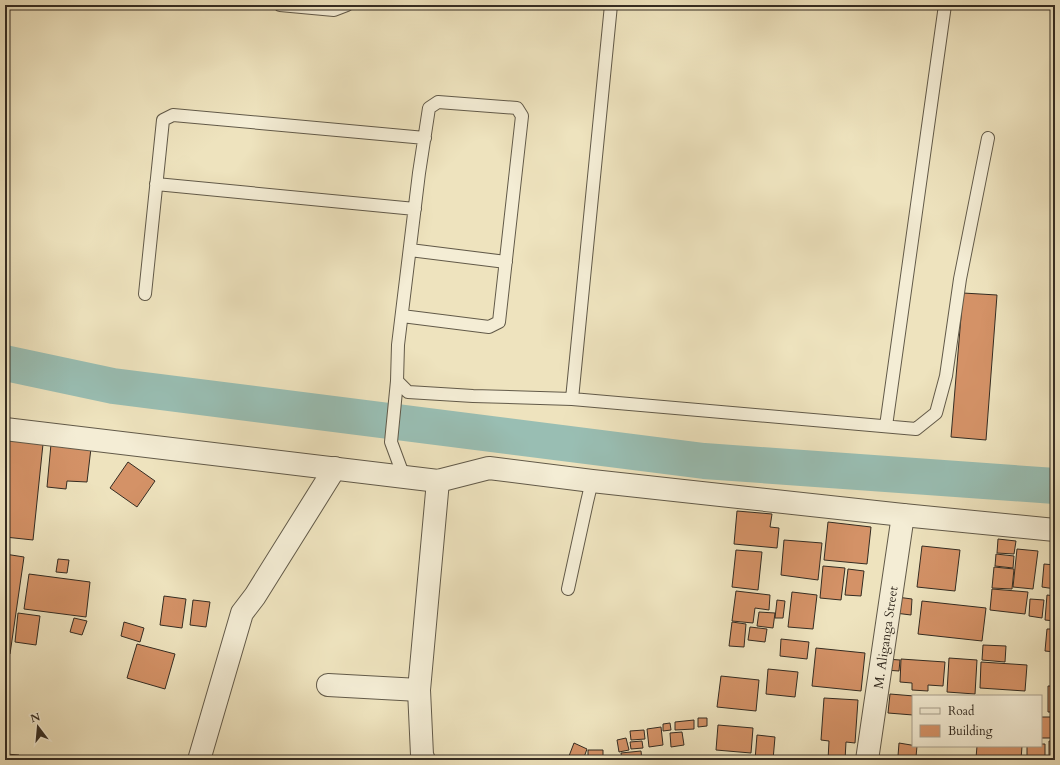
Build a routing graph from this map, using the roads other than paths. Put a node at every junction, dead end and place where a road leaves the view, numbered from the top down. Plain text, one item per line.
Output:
1 (280, 5) edge
2 (347, 5) edge
3 (611, 5) edge
4 (945, 5) edge
5 (425, 138) junction
6 (988, 138) dead end
7 (156, 184) junction
8 (415, 210) junction
9 (410, 250) junction
10 (506, 262) junction
11 (145, 294) dead end
12 (402, 316) junction
13 (397, 381) junction
14 (572, 399) junction
15 (886, 426) junction
16 (5, 429) edge
17 (336, 468) junction
18 (404, 476) junction
19 (592, 480) junction
20 (438, 481) junction
21 (903, 515) junction
22 (1055, 530) edge
23 (568, 589) dead end
24 (328, 686) dead end
25 (419, 690) junction
26 (199, 760) edge
27 (424, 760) edge
28 (867, 760) edge

1 - 2 lane
3 - 14 lane
4 - 15 lane
5 - 7 lane
5 - 8 lane
5 - 10 lane
6 - 15 lane
7 - 8 lane
7 - 11 lane
8 - 9 lane
9 - 10 lane
9 - 12 lane
10 - 12 lane
12 - 13 lane
13 - 14 lane
13 - 18 lane
14 - 15 lane
16 - 17 street
17 - 18 street
17 - 26 street
18 - 20 street
19 - 20 street
19 - 21 street
19 - 23 lane
20 - 25 street
21 - 22 street
21 - 28 street, M. Aliganga Street
24 - 25 street
25 - 27 street

